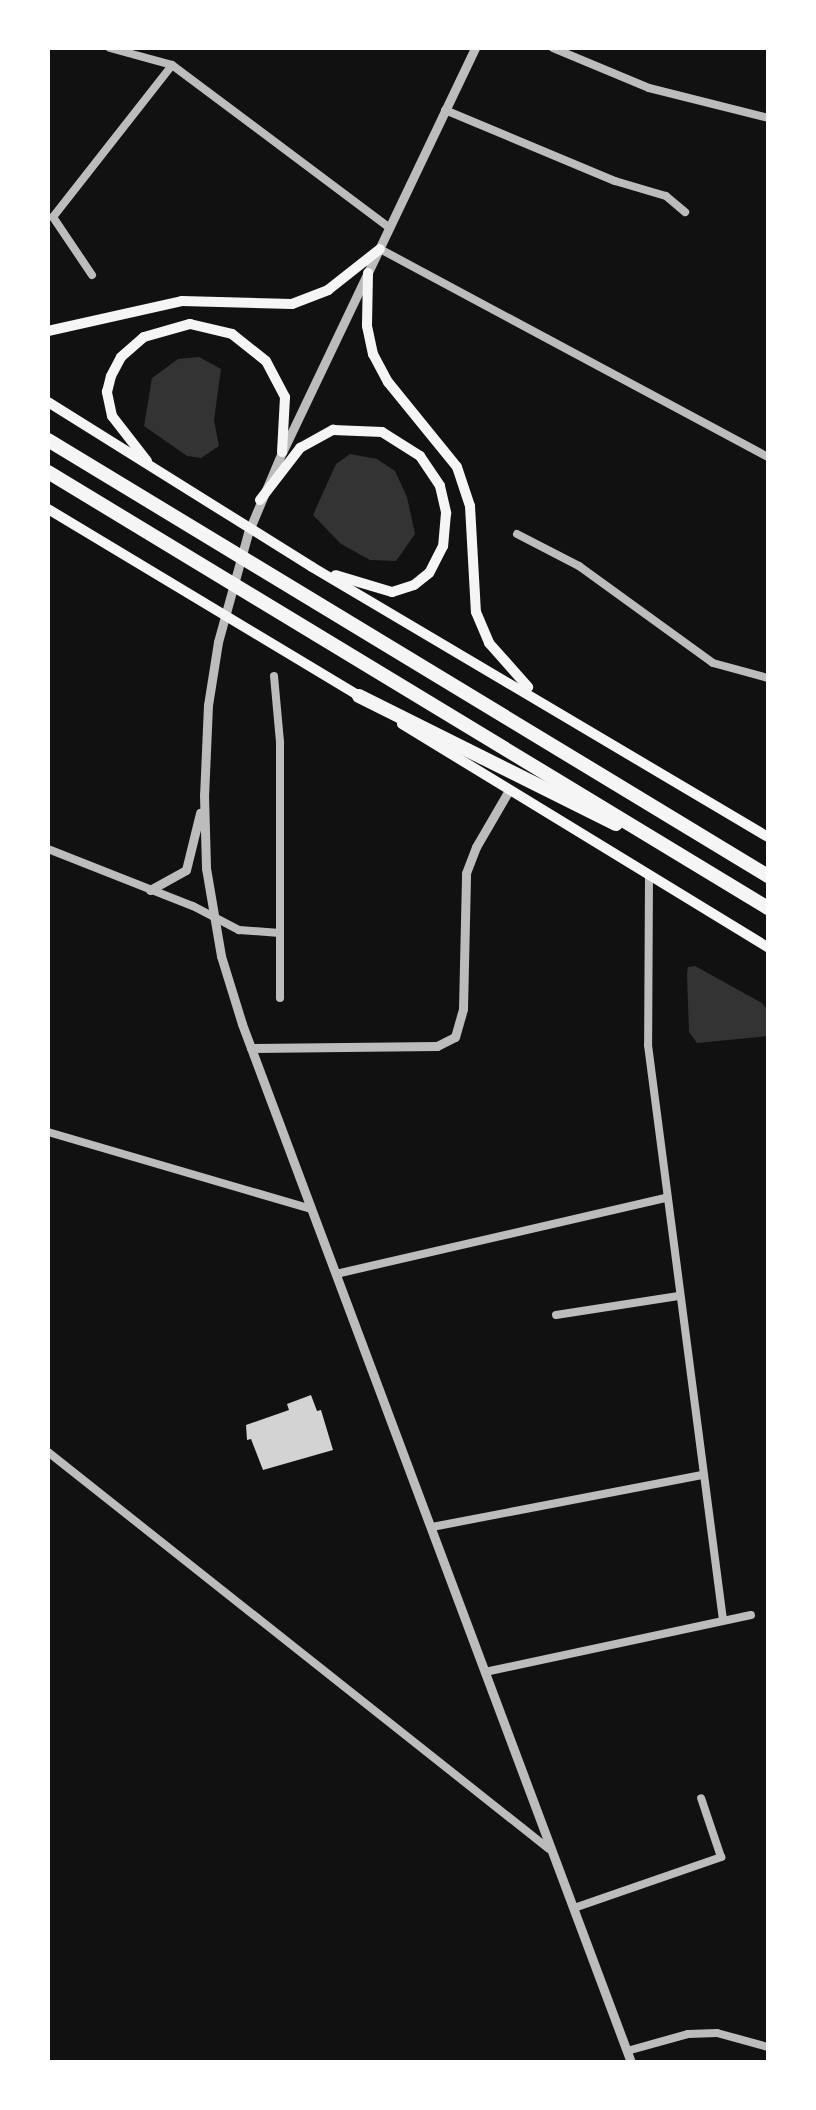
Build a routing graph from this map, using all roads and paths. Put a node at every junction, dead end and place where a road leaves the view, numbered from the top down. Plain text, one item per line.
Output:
1 (110, 48) edge
2 (474, 48) edge
3 (553, 48) edge
4 (172, 64) junction
5 (445, 110) junction
6 (768, 118) edge
7 (685, 212) dead end
8 (390, 228) junction
9 (380, 249) junction
10 (368, 274) junction
11 (92, 275) dead end
12 (48, 332) edge
13 (48, 402) edge
14 (48, 440) edge
15 (282, 452) junction
16 (768, 457) edge
17 (48, 472) edge
18 (162, 476) junction
19 (260, 500) junction
20 (51, 514) edge
21 (516, 534) dead end
22 (312, 567) junction
23 (274, 676) dead end
24 (768, 678) edge
25 (359, 696) junction
26 (539, 698) junction
27 (510, 790) junction
28 (204, 795) junction
29 (768, 837) edge
30 (671, 849) junction
31 (48, 850) edge
32 (649, 875) junction
33 (768, 876) edge
34 (150, 890) junction
35 (768, 908) edge
36 (213, 917) junction
37 (280, 934) junction
38 (768, 947) edge
39 (280, 998) dead end
40 (251, 1048) junction
41 (48, 1132) edge
42 (666, 1198) junction
43 (311, 1209) junction
44 (336, 1274) junction
45 (679, 1296) junction
46 (556, 1316) dead end
47 (48, 1452) edge
48 (702, 1474) junction
49 (432, 1527) junction
50 (751, 1615) dead end
51 (723, 1620) junction
52 (485, 1672) junction
53 (701, 1798) dead end
54 (549, 1849) junction
55 (574, 1908) junction
56 (768, 2047) edge
57 (627, 2051) junction
58 (632, 2062) edge

1 - 4 street
2 - 5 street
3 - 6 street
4 - 8 street
4 - 11 street
5 - 7 street
5 - 8 street
8 - 9 street
9 - 10 street
9 - 12 main road
9 - 16 street
10 - 15 street
10 - 26 main road
13 - 18 main road
14 - 33 highway
15 - 18 main road
15 - 19 street
17 - 30 highway
18 - 22 main road
19 - 22 main road
19 - 28 street
20 - 25 main road
21 - 24 street
22 - 26 main road
23 - 37 street
25 - 27 main road
25 - 30 highway
26 - 29 main road
27 - 32 main road
27 - 40 street
28 - 34 street
28 - 36 street
30 - 35 highway
31 - 34 street
32 - 38 main road
32 - 42 street
34 - 36 street
36 - 37 street
36 - 40 street
37 - 39 street
40 - 43 street
41 - 43 street
42 - 44 street
42 - 45 street
43 - 44 street
44 - 49 street
45 - 46 street
45 - 48 street
47 - 54 street
48 - 49 street
48 - 51 street
49 - 52 street
50 - 51 street
51 - 52 street
52 - 54 street
53 - 55 street
54 - 55 street
55 - 57 street
56 - 57 street
57 - 58 street

